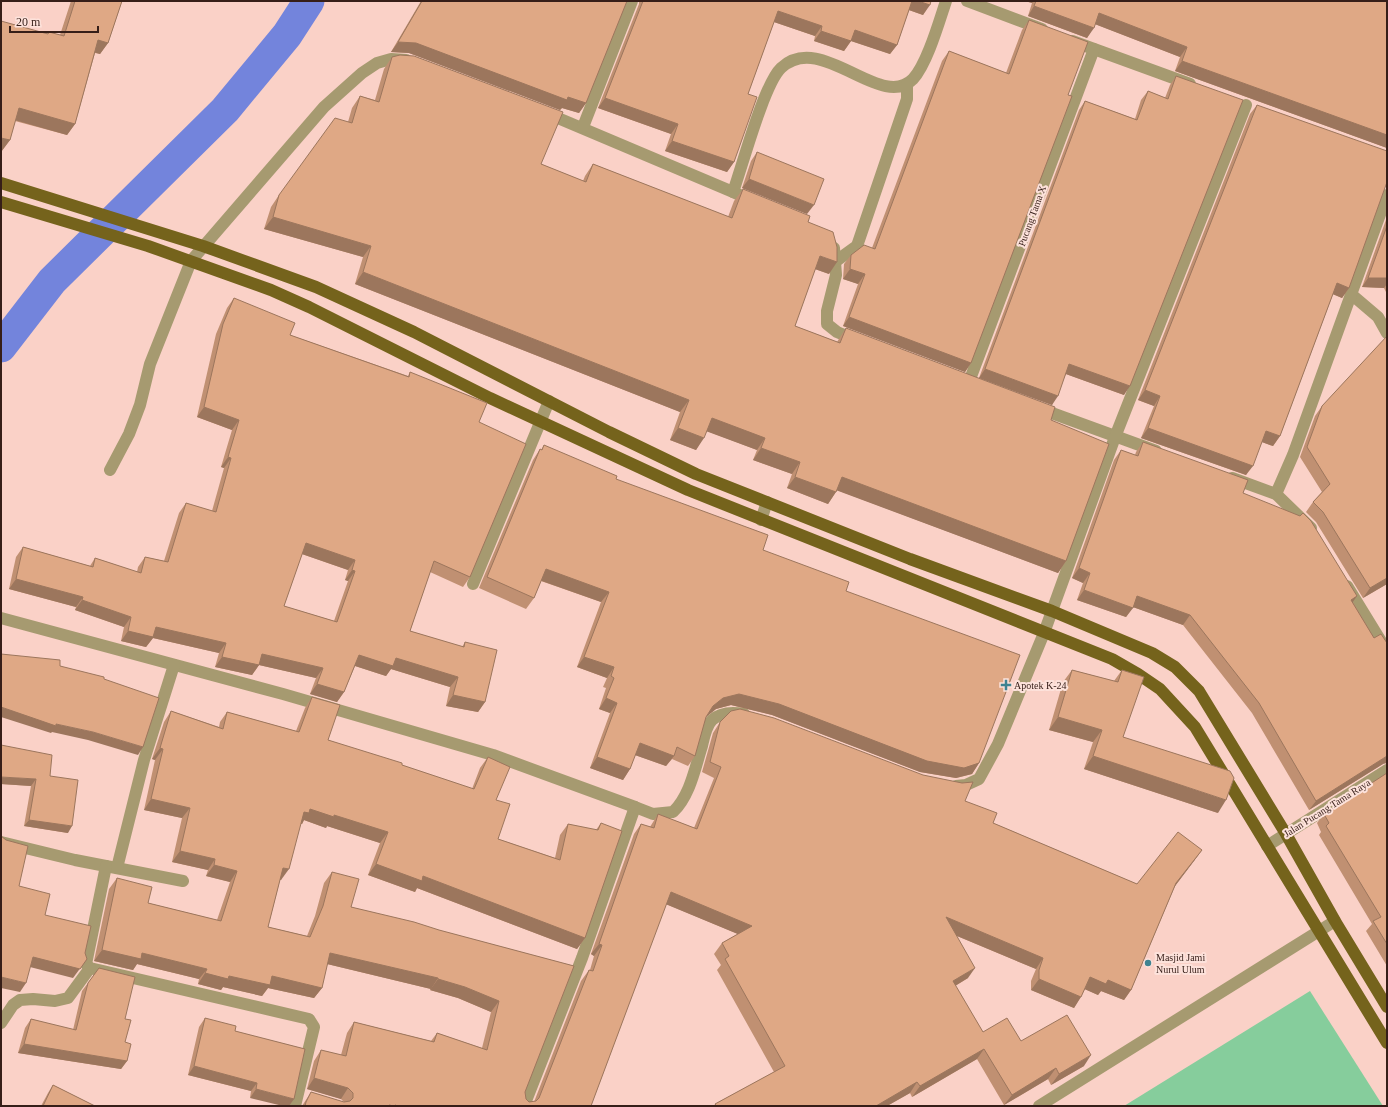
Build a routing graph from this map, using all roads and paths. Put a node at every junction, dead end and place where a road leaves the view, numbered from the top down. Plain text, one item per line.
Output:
1 (632, 1) edge
2 (946, 1) edge
3 (967, 1) edge
4 (1094, 49) junction
5 (418, 64) edge
6 (907, 84) junction
7 (1202, 89) edge
8 (1231, 100) edge
9 (1246, 105) junction
10 (531, 107) edge
11 (1261, 110) edge
12 (583, 128) junction
13 (1, 183) edge
14 (733, 192) junction
15 (1387, 195) edge
16 (1, 202) edge
17 (766, 206) edge
18 (830, 236) edge
19 (203, 246) junction
20 (191, 261) junction
21 (836, 261) junction
22 (1351, 294) junction
23 (1387, 333) edge
24 (866, 343) edge
25 (955, 377) edge
26 (549, 401) junction
27 (1027, 404) edge
28 (540, 422) junction
29 (1115, 437) junction
30 (1166, 455) edge
31 (110, 470) dead end
32 (1217, 473) edge
33 (1276, 494) junction
34 (767, 502) junction
35 (761, 520) junction
36 (1318, 539) edge
37 (1342, 579) edge
38 (473, 584) edge
39 (1052, 611) junction
40 (1, 618) edge
41 (1044, 634) junction
42 (1387, 651) edge
43 (174, 665) junction
44 (755, 717) edge
45 (1387, 770) edge
46 (943, 785) edge
47 (635, 807) junction
48 (1286, 834) junction
49 (1, 842) edge
50 (1267, 846) junction
51 (111, 867) junction
52 (183, 881) dead end
53 (1335, 921) junction
54 (1318, 930) junction
55 (90, 968) junction
56 (1387, 1007) edge
57 (1, 1024) edge
58 (1385, 1036) edge
59 (299, 1094) junction
60 (312, 1098) edge
61 (295, 1106) edge
62 (524, 1106) edge
63 (1039, 1106) edge

1 - 12 street
2 - 6 street
3 - 4 street
4 - 7 street
4 - 25 street, Pucang Tama X
5 - 19 street
6 - 14 street
6 - 21 street
8 - 9 street
9 - 11 street
9 - 29 street
10 - 12 street
12 - 14 street
13 - 19 main road
14 - 17 street
15 - 22 street
16 - 20 main road
18 - 21 street
19 - 20 street
19 - 26 main road
20 - 28 main road
20 - 31 street
21 - 24 street
22 - 23 street
22 - 33 street
26 - 28 street
26 - 34 main road
27 - 29 street
28 - 35 main road
28 - 38 street
29 - 30 street
29 - 39 street
32 - 33 street
33 - 36 street
34 - 35 street
34 - 39 main road
35 - 41 main road
37 - 42 street
39 - 41 street
39 - 48 main road
40 - 43 street
41 - 46 street
41 - 50 main road
43 - 47 street
43 - 51 street
44 - 47 street
45 - 48 street, Jalan Pucang Tama Raya
47 - 62 street
48 - 50 street, Jalan Pucang Tama Raya
48 - 53 main road
49 - 51 street
50 - 54 main road
51 - 52 street
51 - 55 street
53 - 54 street
53 - 56 main road
54 - 58 main road
54 - 63 street
55 - 57 street
55 - 59 street
59 - 60 street
59 - 61 street

